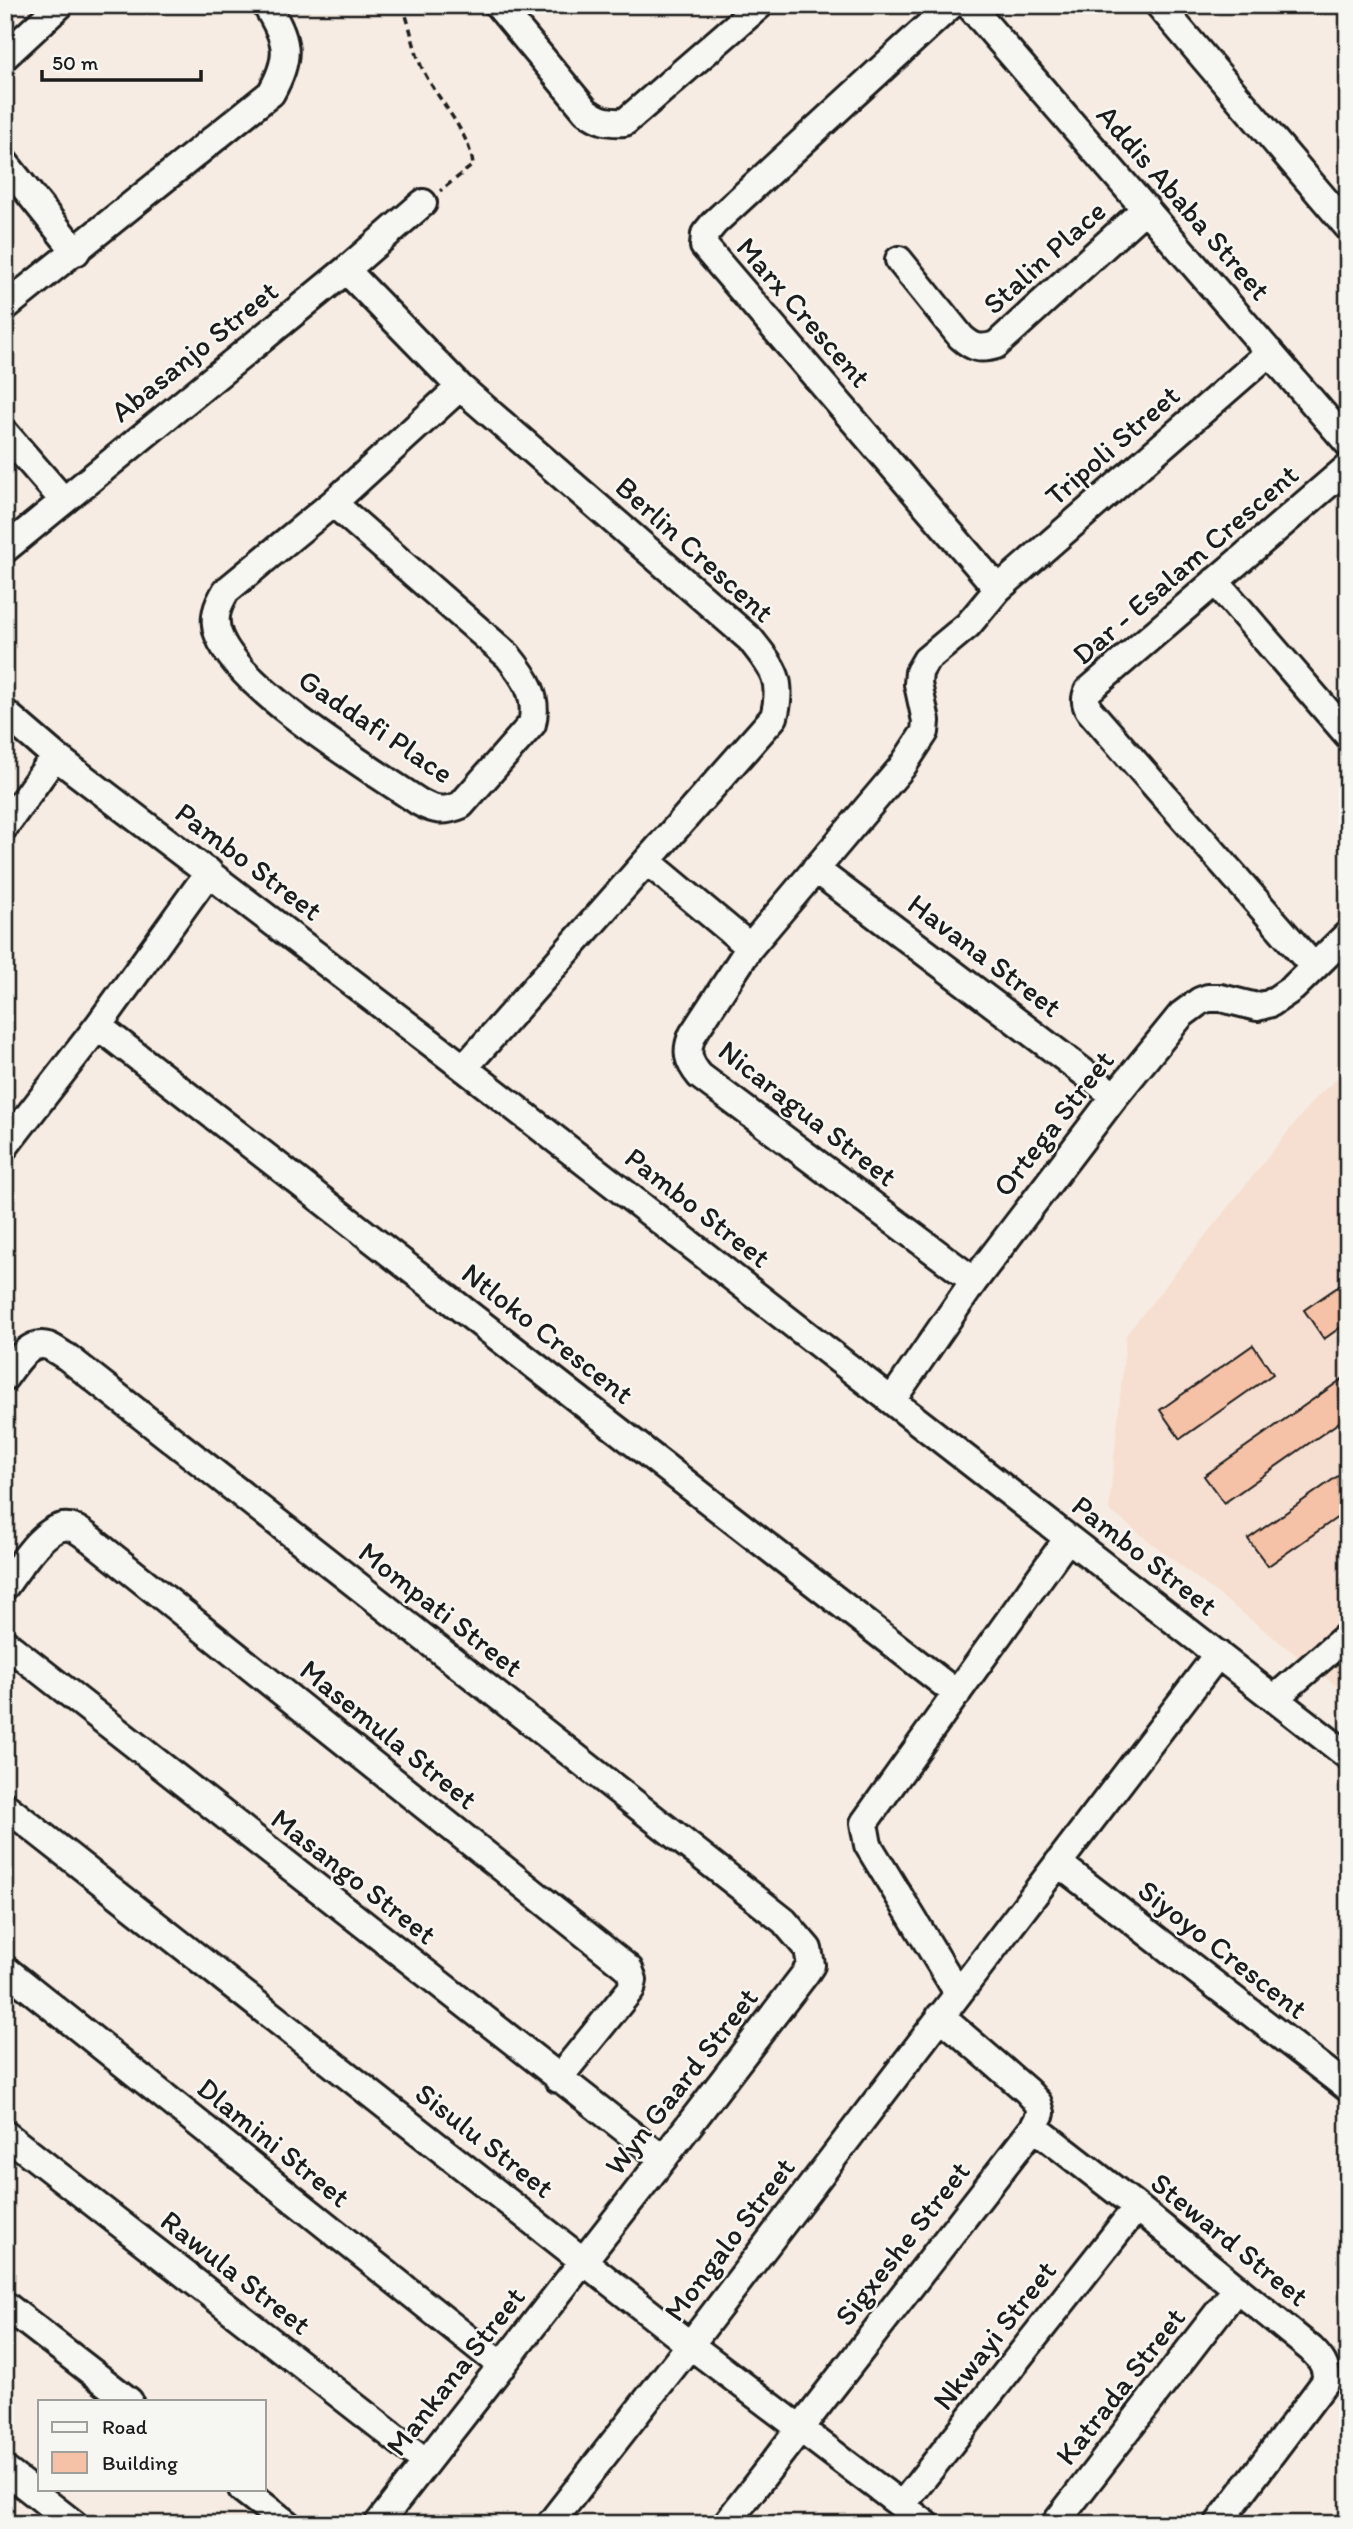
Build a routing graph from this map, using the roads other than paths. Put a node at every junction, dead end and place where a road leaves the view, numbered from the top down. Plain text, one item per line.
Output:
1 (61, 5) edge
2 (267, 5) edge
3 (498, 5) edge
4 (760, 5) edge
5 (951, 5) edge
6 (969, 5) edge
7 (1160, 5) edge
8 (5, 56) edge
9 (5, 163) edge
10 (423, 203) road end
11 (1146, 208) junction
12 (1348, 227) edge
13 (76, 252) junction
14 (899, 260) dead end
15 (346, 270) junction
16 (5, 307) edge
17 (1270, 352) junction
18 (460, 387) junction
19 (5, 433) edge
20 (1348, 443) edge
21 (1348, 467) edge
22 (63, 500) junction
23 (333, 503) junction
24 (5, 549) edge
25 (1215, 581) junction
26 (998, 589) junction
27 (5, 713) edge
28 (1348, 735) edge
29 (55, 756) junction
30 (5, 826) edge
31 (647, 861) junction
32 (815, 869) junction
33 (209, 872) junction
34 (1348, 934) edge
35 (750, 947) junction
36 (1313, 966) junction
37 (98, 1026) junction
38 (464, 1068) junction
39 (1115, 1096) junction
40 (5, 1146) edge
41 (974, 1281) junction
42 (5, 1377) edge
43 (892, 1400) junction
44 (1068, 1538) junction
45 (5, 1586) edge
46 (1348, 1635) edge
47 (5, 1643) edge
48 (1218, 1654) junction
49 (957, 1694) junction
50 (1275, 1698) junction
51 (1348, 1756) edge
52 (5, 1806) edge
53 (1058, 1863) junction
54 (801, 1939) joint
55 (5, 1969) edge
56 (958, 1993) junction
57 (940, 2017) junction
58 (558, 2079) junction
59 (1348, 2088) edge
60 (1034, 2127) junction
61 (5, 2134) edge
62 (663, 2159) junction
63 (1137, 2207) junction
64 (584, 2260) junction
65 (1237, 2288) junction
66 (5, 2305) edge
67 (690, 2345) junction
68 (502, 2366) junction
69 (128, 2400) edge
70 (801, 2427) junction
71 (426, 2462) junction
72 (5, 2470) edge
73 (243, 2490) edge
74 (902, 2505) junction
75 (74, 2524) edge
76 (287, 2524) edge
77 (378, 2524) edge
78 (550, 2524) edge
79 (726, 2524) edge
80 (926, 2524) edge
81 (1055, 2524) edge
82 (1218, 2524) edge

1 - 8 street
2 - 13 street
3 - 4 street
5 - 26 street, Marx Crescent
6 - 11 street, Addis Ababa Street
7 - 12 street
9 - 13 street
10 - 15 street, Abasanjo Street
11 - 14 street, Stalin Place
11 - 17 street, Addis Ababa Street
13 - 16 street
15 - 18 street, Berlin Crescent
15 - 22 street, Abasanjo Street
17 - 20 street, Addis Ababa Street
17 - 26 street, Tripoli Street
18 - 23 street, Gaddafi Place
18 - 31 street, Berlin Crescent
19 - 22 street
21 - 25 street, Dar - Esalam Crescent
22 - 24 street, Abasanjo Street
23 - 23 street, Gaddafi Place
25 - 28 street
25 - 36 street, Dar - Esalam Crescent
26 - 32 street, Tripoli Street
27 - 29 street, Pambo Street
29 - 30 street
29 - 33 street, Pambo Street
31 - 35 street
31 - 38 street, Berlin Crescent
32 - 35 street, Nicaragua Street
32 - 39 street, Havana Street
33 - 37 street
33 - 38 street, Pambo Street
34 - 36 street
35 - 41 street, Nicaragua Street
36 - 39 street, Ortega Street
37 - 40 street
37 - 49 street, Ntloko Crescent
38 - 43 street, Pambo Street
39 - 41 street, Ortega Street
41 - 43 street, Ortega Street
42 - 54 street, Mompati Street
43 - 44 street, Pambo Street
44 - 48 street, Pambo Street
44 - 49 street
45 - 58 street, Masemula Street
46 - 50 street
47 - 58 street, Masango Street
48 - 50 street, Pambo Street
48 - 53 street
49 - 56 street
50 - 51 street, Pambo Street
52 - 64 street, Sisulu Street
53 - 56 street
53 - 59 street, Siyoyo Crescent
54 - 62 street, Wyn Gaard Street
55 - 68 street, Dlamini Street
56 - 57 street, Mongalo Street
57 - 60 street
57 - 67 street, Mongalo Street
58 - 62 street, Masango Street
60 - 63 street, Steward Street
60 - 70 street, Sigxeshe Street
61 - 71 street, Rawula Street
62 - 64 street, Wyn Gaard Street
63 - 65 street, Steward Street
63 - 74 street, Nkwayi Street
64 - 67 street, Sisulu Street
64 - 68 street, Mankana Street
65 - 81 street, Katrada Street
65 - 82 street, Steward Street
66 - 69 street
67 - 70 street, Sisulu Street
67 - 78 street, Mongalo Street
68 - 71 street, Mankana Street
70 - 74 street, Sisulu Street
70 - 79 street, Sigxeshe Street
71 - 77 street, Mankana Street
72 - 75 street
73 - 76 street
74 - 80 street, Sisulu Street

